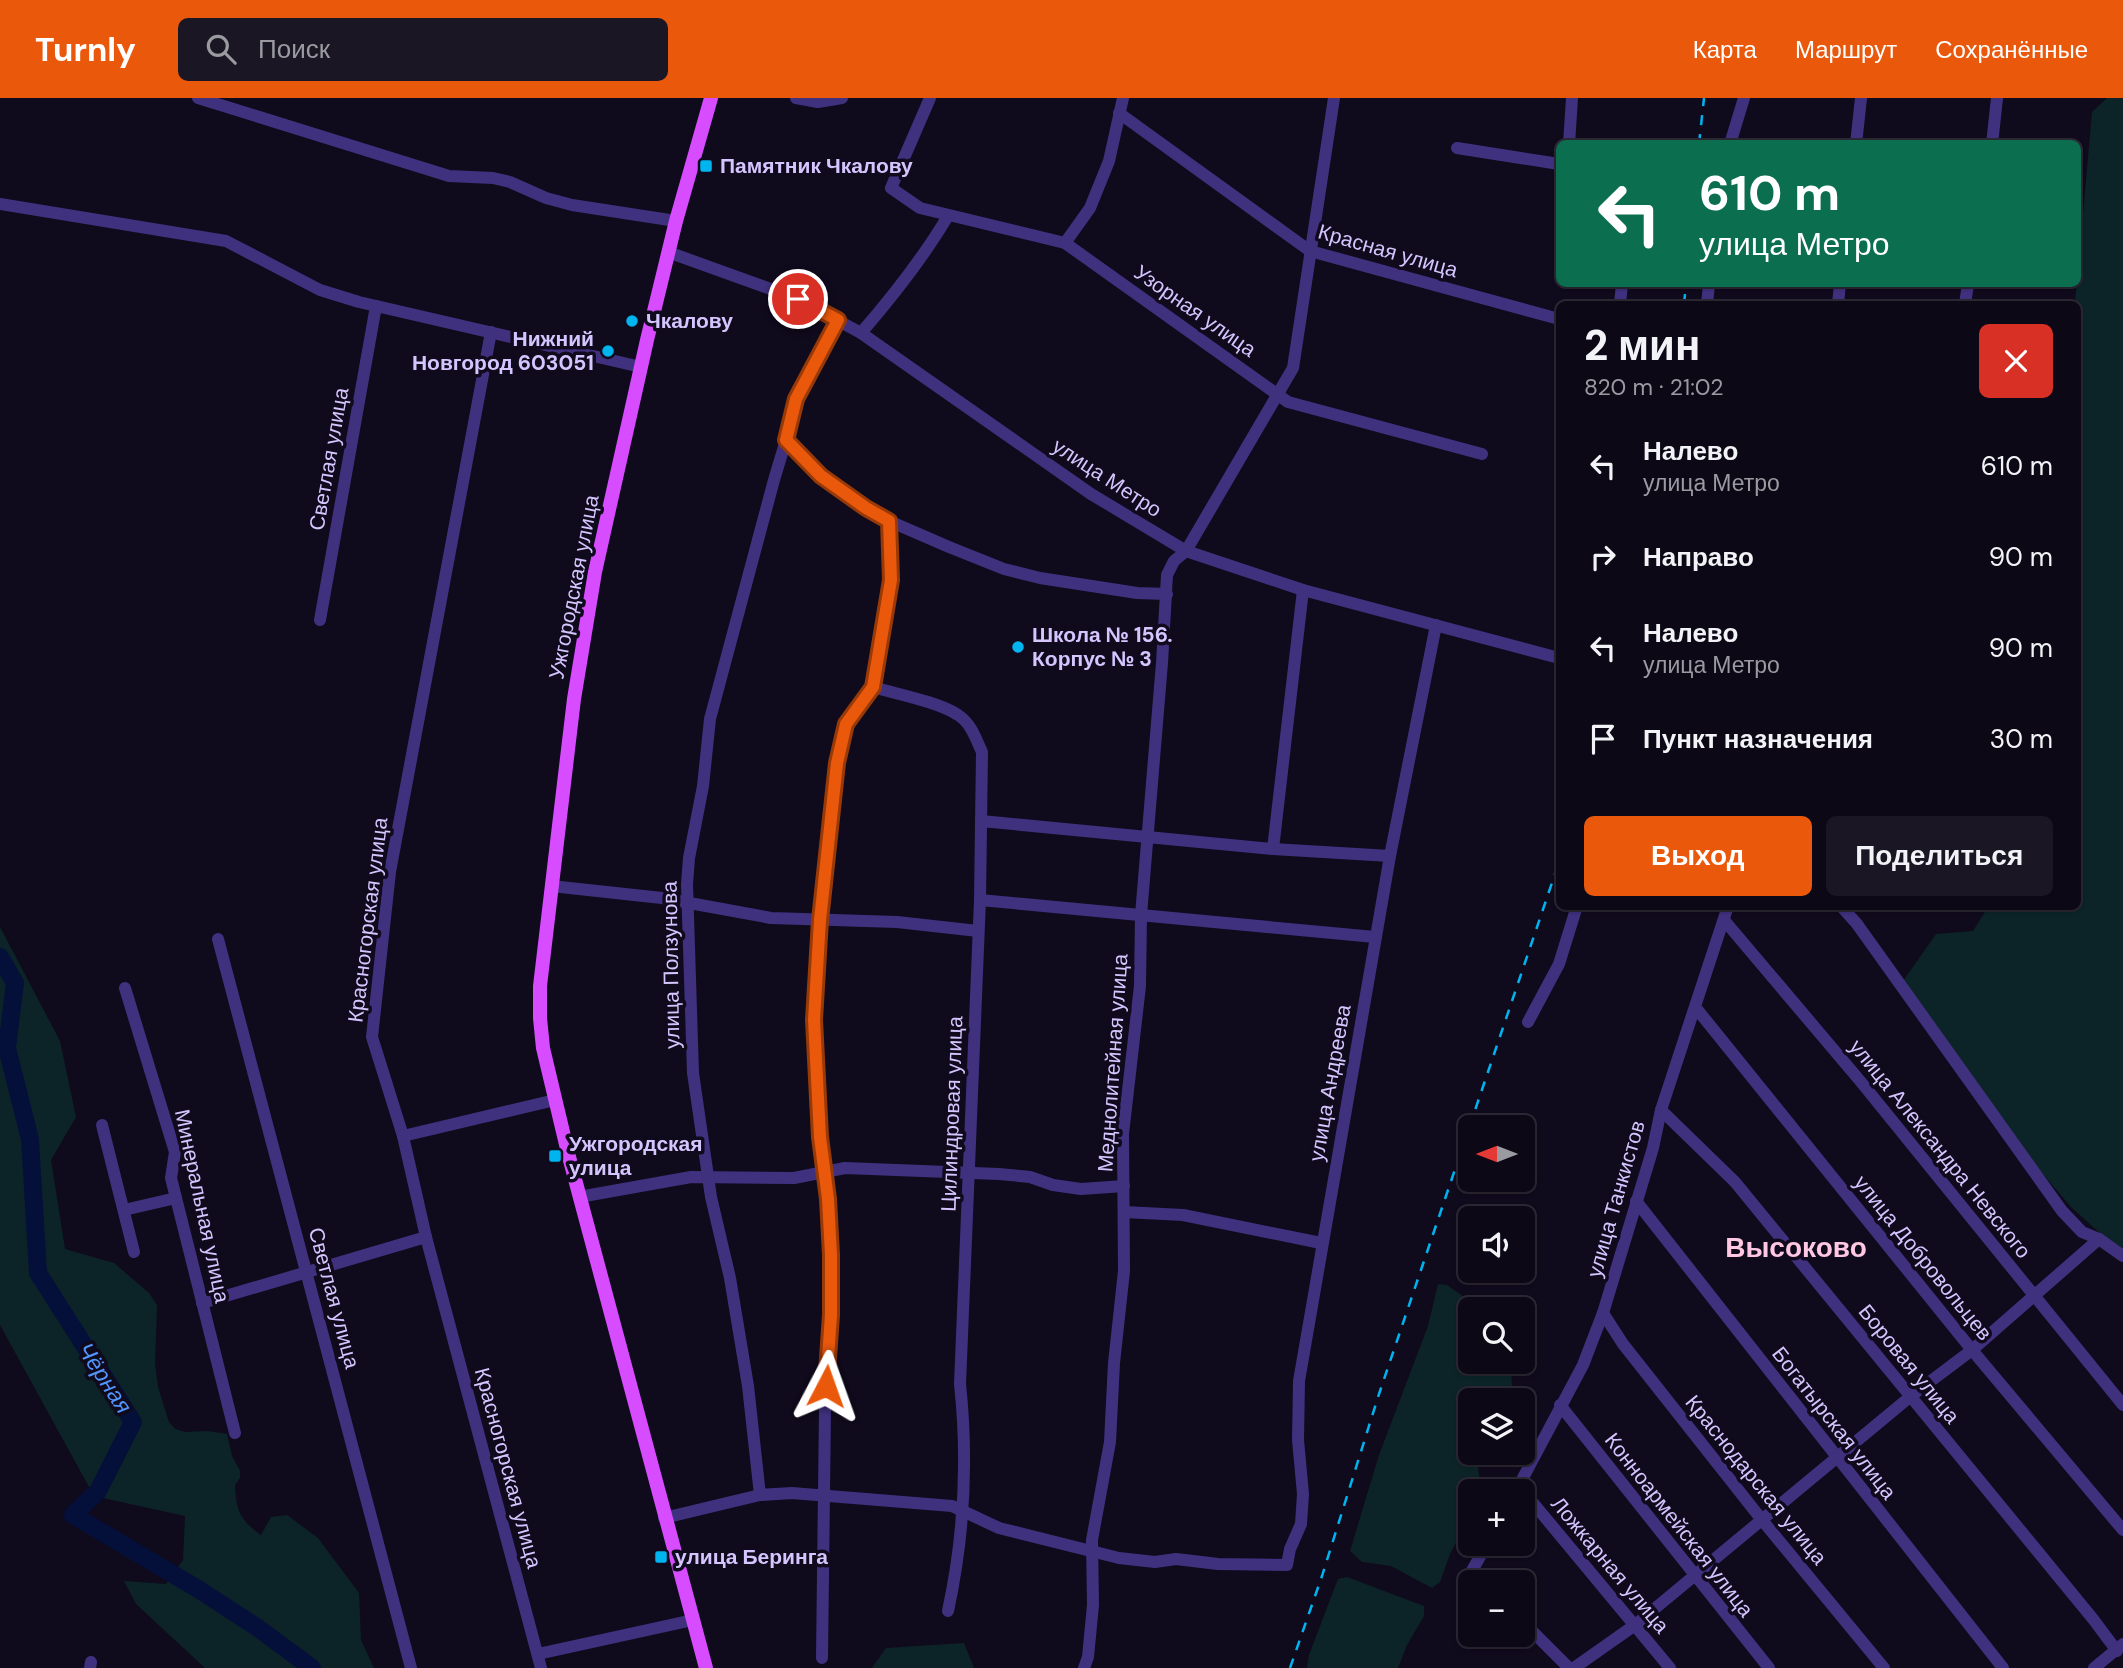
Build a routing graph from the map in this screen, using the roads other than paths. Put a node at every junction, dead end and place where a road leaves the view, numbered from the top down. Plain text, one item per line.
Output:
1 (198, 98) edge
2 (711, 98) edge
3 (796, 98) edge
4 (842, 98) edge
5 (930, 98) edge
6 (1123, 98) edge
7 (1334, 98) edge
8 (1572, 98) edge
9 (1744, 98) edge
10 (1861, 98) edge
11 (1997, 98) edge
12 (1119, 113) junction
13 (1569, 140) edge
14 (1731, 140) edge
15 (1856, 140) edge
16 (1992, 140) edge
17 (1457, 148) dead end
18 (1556, 164) edge
19 (0, 204) edge
20 (948, 216) junction
21 (676, 221) junction
22 (1065, 243) junction
23 (1310, 251) junction
24 (668, 252) junction
25 (376, 306) junction
26 (1556, 318) edge
27 (838, 320) junction
28 (491, 332) junction
29 (861, 333) junction
30 (641, 367) junction
31 (1278, 393) junction
32 (786, 440) junction
33 (1482, 454) dead end
34 (889, 521) junction
35 (1186, 551) junction
36 (1303, 590) junction
37 (1167, 594) junction
38 (320, 620) dead end
39 (1436, 625) junction
40 (1556, 657) edge
41 (873, 687) junction
42 (981, 821) junction
43 (1146, 837) junction
44 (1273, 849) junction
45 (1390, 856) junction
46 (551, 886) junction
47 (980, 900) junction
48 (689, 904) junction
49 (1576, 910) edge
50 (1727, 910) edge
51 (1844, 910) edge
52 (1141, 915) junction
53 (820, 920) junction
54 (1724, 920) junction
55 (978, 930) junction
56 (1375, 937) junction
57 (218, 939) dead end
58 (125, 988) dead end
59 (1696, 1007) junction
60 (1528, 1022) dead end
61 (555, 1100) junction
62 (1661, 1110) junction
63 (102, 1125) dead end
64 (403, 1136) junction
65 (825, 1172) junction
66 (969, 1172) junction
67 (709, 1176) junction
68 (1124, 1186) junction
69 (579, 1197) junction
70 (176, 1198) junction
71 (1636, 1201) junction
72 (124, 1210) junction
73 (1124, 1212) junction
74 (426, 1237) junction
75 (2099, 1239) junction
76 (1321, 1243) junction
77 (134, 1252) dead end
78 (2123, 1256) edge
79 (307, 1270) junction
80 (2035, 1297) junction
81 (202, 1303) junction
82 (1603, 1313) junction
83 (1972, 1350) junction
84 (1911, 1396) junction
85 (1560, 1405) junction
86 (2123, 1405) edge
87 (235, 1433) dead end
88 (1838, 1459) junction
89 (1523, 1479) edge
90 (760, 1495) junction
91 (825, 1496) junction
92 (1535, 1508) edge
93 (961, 1510) junction
94 (664, 1518) junction
95 (1762, 1520) junction
96 (2123, 1530) edge
97 (1092, 1551) junction
98 (1695, 1574) junction
99 (948, 1611) dead end
100 (693, 1620) junction
101 (1635, 1625) junction
102 (1535, 1634) edge
103 (2120, 1648) edge
104 (538, 1654) junction
105 (822, 1658) dead end
106 (1564, 1664) edge
107 (411, 1668) edge
108 (541, 1668) edge
109 (706, 1668) edge
110 (1084, 1668) edge
111 (1574, 1668) edge
112 (1670, 1668) edge
113 (1769, 1668) edge
114 (1884, 1668) edge
115 (2003, 1668) edge
116 (2094, 1668) edge

1 - 21 street
2 - 21 main road, Ужгородская улица
3 - 4 street
5 - 20 street, Узорная улица
6 - 12 street
7 - 23 street, Меднолитейная улица
8 - 13 street
9 - 14 street
10 - 15 street
11 - 16 street
12 - 22 street
12 - 23 street, Красная улица
17 - 18 street
19 - 25 street
20 - 22 street, Узорная улица
20 - 29 street
21 - 24 main road, Ужгородская улица
22 - 31 street, Узорная улица
23 - 26 street, Красная улица
23 - 31 street, Меднолитейная улица
24 - 27 street, улица Метро
24 - 30 main road, Ужгородская улица
25 - 28 street
25 - 38 street, Светлая улица
27 - 29 street, улица Метро
27 - 32 street, улица Ползунова
28 - 30 street
28 - 64 street, Красногорская улица
29 - 35 street, улица Метро
30 - 46 main road, Ужгородская улица
31 - 33 street, Узорная улица
31 - 35 street, Меднолитейная улица
32 - 34 street
32 - 48 street, улица Ползунова
34 - 37 street
34 - 41 street
35 - 36 street, улица Метро
35 - 37 street, Меднолитейная улица
36 - 39 street, улица Метро
36 - 44 street
37 - 43 street, Меднолитейная улица
39 - 40 street, улица Метро
39 - 45 street, улица Андреева
41 - 42 street, Цилиндровая улица
41 - 53 street
42 - 43 street
42 - 47 street, Цилиндровая улица
43 - 44 street
43 - 52 street, Меднолитейная улица
44 - 45 street
45 - 56 street, улица Андреева
46 - 48 street
46 - 61 main road, Ужгородская улица
47 - 52 street
47 - 55 street, Цилиндровая улица
48 - 53 street
48 - 67 street, улица Ползунова
49 - 60 street
50 - 54 street, улица Танкистов
51 - 75 street
52 - 56 street
52 - 68 street, Меднолитейная улица
53 - 55 street
53 - 65 street
54 - 59 street, улица Танкистов
54 - 80 street, улица Александра Невского
55 - 66 street, Цилиндровая улица
56 - 76 street, улица Андреева
57 - 79 street, Светлая улица
58 - 70 street, Минеральная улица
59 - 62 street, улица Танкистов
59 - 83 street, улица Добровольцев
61 - 64 street
61 - 69 main road, Ужгородская улица
62 - 71 street, улица Танкистов
62 - 84 street, Боровая улица
63 - 72 street
64 - 74 street, Красногорская улица
65 - 66 street
65 - 67 street
65 - 91 street
66 - 68 street
66 - 93 street, Цилиндровая улица
67 - 69 street
67 - 90 street, улица Ползунова
68 - 73 street, Меднолитейная улица
69 - 94 main road, Ужгородская улица
70 - 72 street
70 - 81 street, Минеральная улица
71 - 82 street, улица Танкистов
71 - 88 street, Богатырская улица
72 - 77 street
73 - 76 street
73 - 97 street, Меднолитейная улица
74 - 79 street
74 - 104 street, Красногорская улица
75 - 78 street
75 - 80 street
76 - 97 street, улица Андреева
79 - 81 street
79 - 107 street, Светлая улица
80 - 83 street
80 - 86 street, улица Александра Невского
81 - 87 street, Минеральная улица
82 - 85 street, улица Танкистов
82 - 95 street, Краснодарская улица
83 - 84 street
83 - 96 street, улица Добровольцев
84 - 88 street
84 - 103 street, Боровая улица
85 - 89 street, улица Танкистов
85 - 98 street, Конноармейская улица
88 - 95 street
88 - 115 street, Богатырская улица
90 - 91 street
90 - 94 street
91 - 93 street
91 - 105 street
92 - 101 street, Ложкарная улица
93 - 97 street
93 - 99 street, Цилиндровая улица
94 - 100 main road, Ужгородская улица
95 - 98 street
95 - 114 street, Краснодарская улица
97 - 110 street, Меднолитейная улица
98 - 101 street
98 - 113 street, Конноармейская улица
100 - 104 street
100 - 109 main road, Ужгородская улица
101 - 111 street
101 - 112 street, Ложкарная улица
102 - 106 street
103 - 116 street
104 - 108 street, Красногорская улица

